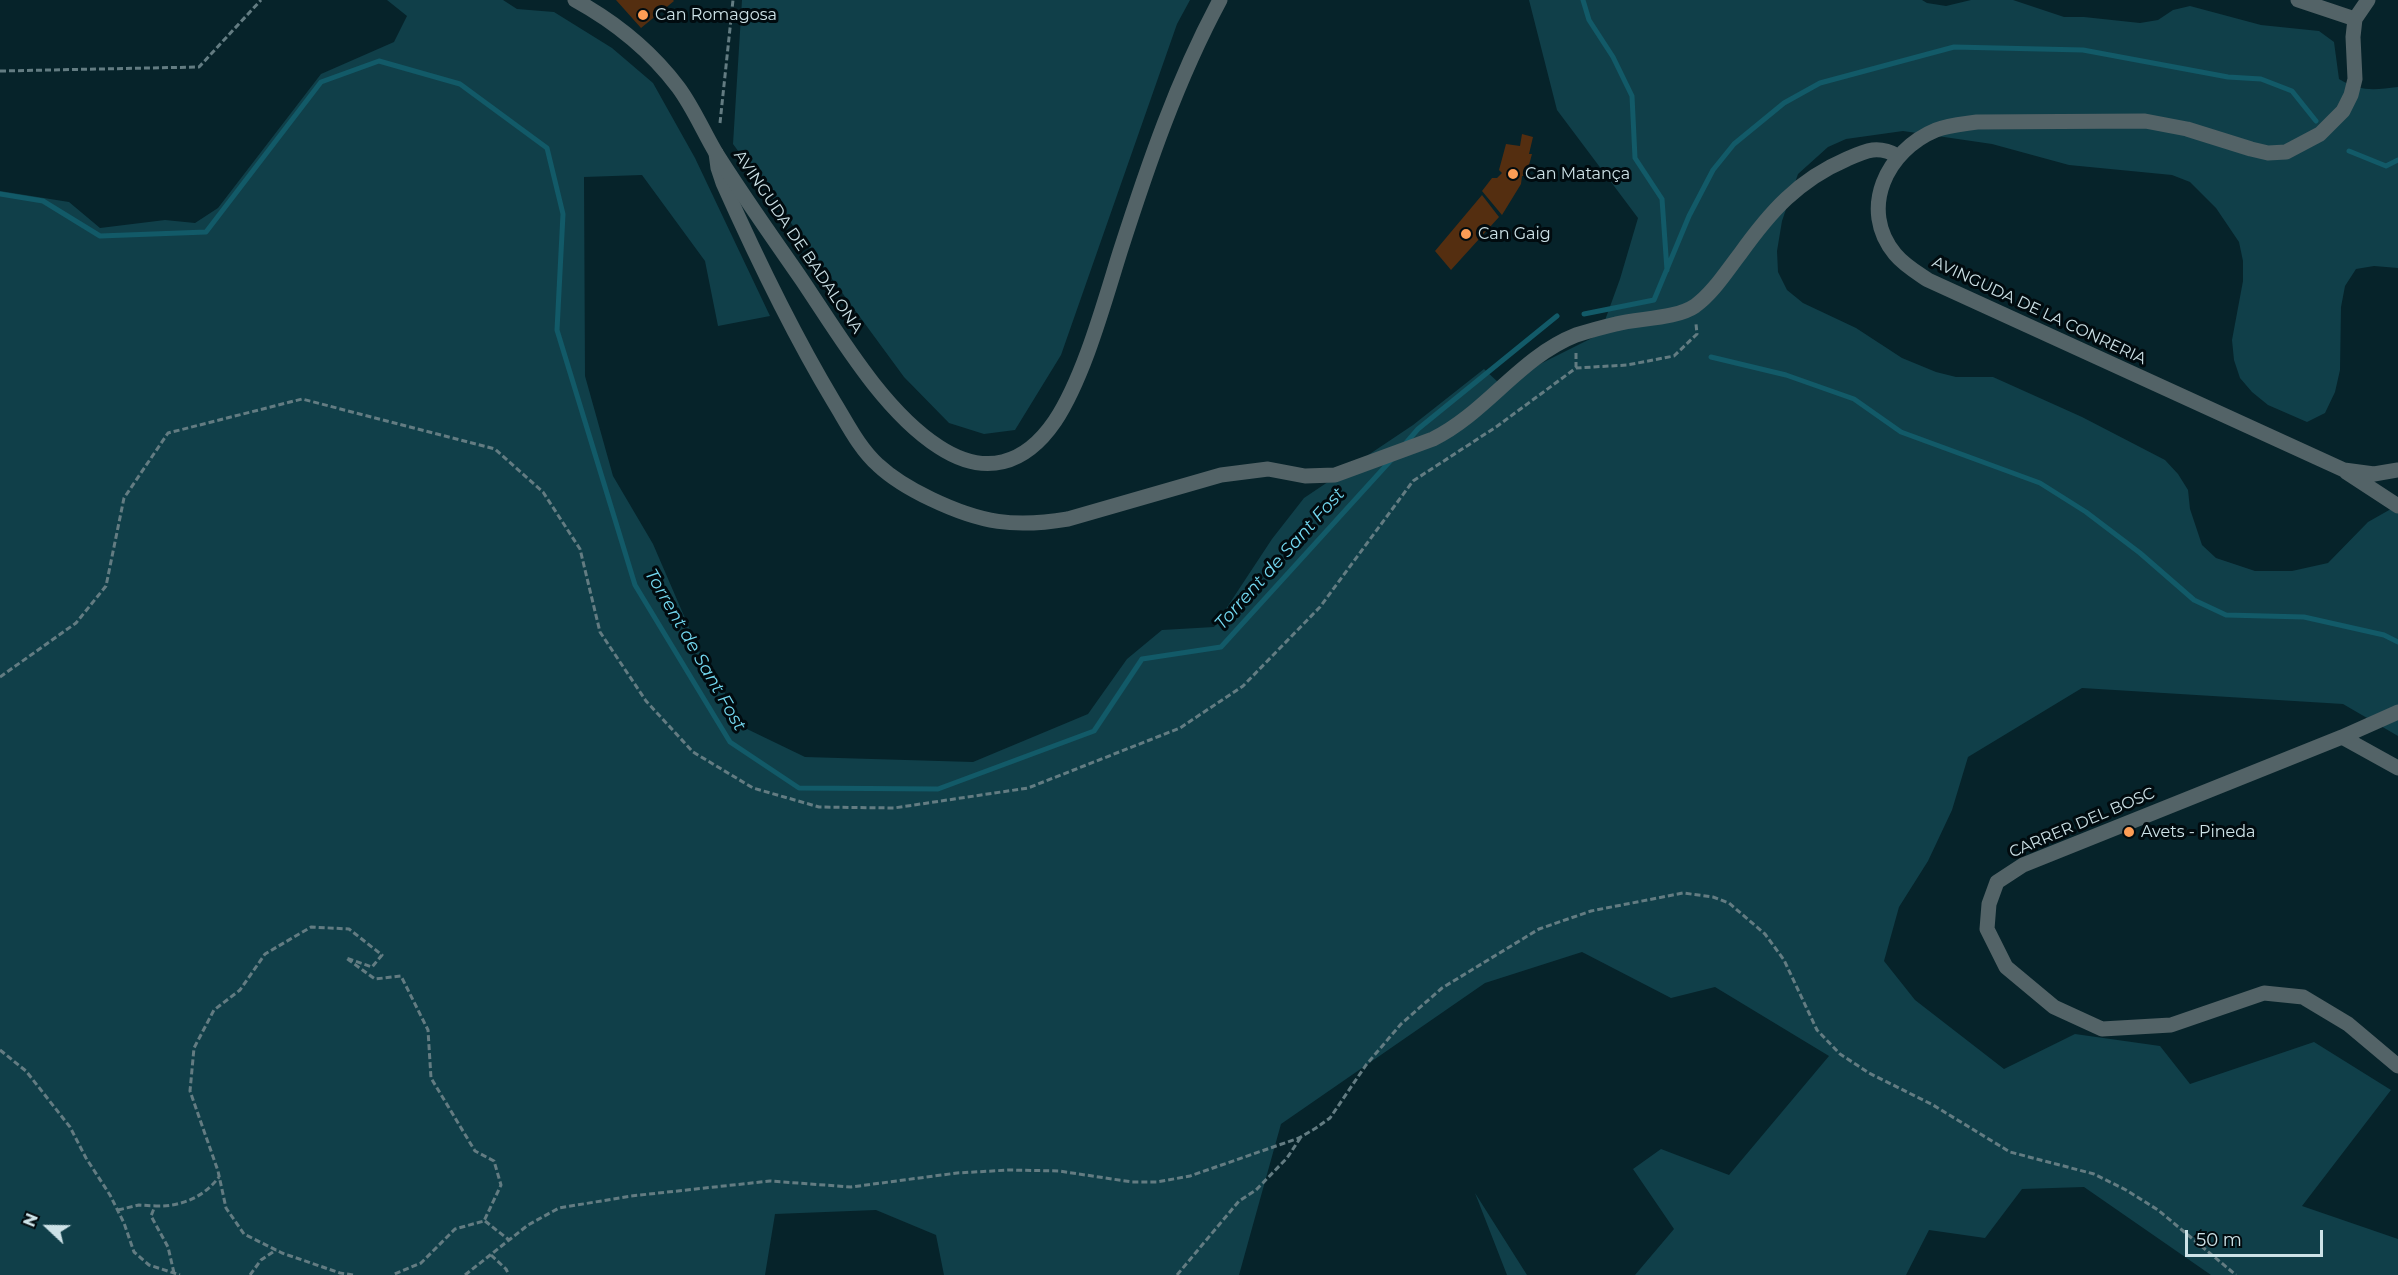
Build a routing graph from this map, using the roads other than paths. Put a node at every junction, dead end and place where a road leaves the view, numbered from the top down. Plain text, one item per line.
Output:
1 (575, 0) edge
2 (1220, 0) edge
3 (2298, 0) edge
4 (2368, 0) edge
5 (2355, 19) junction
6 (716, 153) junction
7 (1898, 156) junction
8 (2344, 470) junction
9 (2398, 470) edge
10 (2398, 506) edge
11 (2398, 712) edge
12 (2342, 737) junction
13 (2398, 768) edge
14 (2398, 1066) edge

1 - 6 street, AVINGUDA DE BADALONA
2 - 6 street, AVINGUDA DE BADALONA
3 - 5 street
4 - 5 street
5 - 7 street, AVINGUDA DE LA CONRERIA
6 - 7 street
7 - 8 street, AVINGUDA DE LA CONRERIA
8 - 9 street, AVINGUDA DE LA CONRERIA
8 - 10 street
11 - 12 street, CARRER DEL BOSC
12 - 13 street
12 - 14 street, CARRER DEL BOSC

